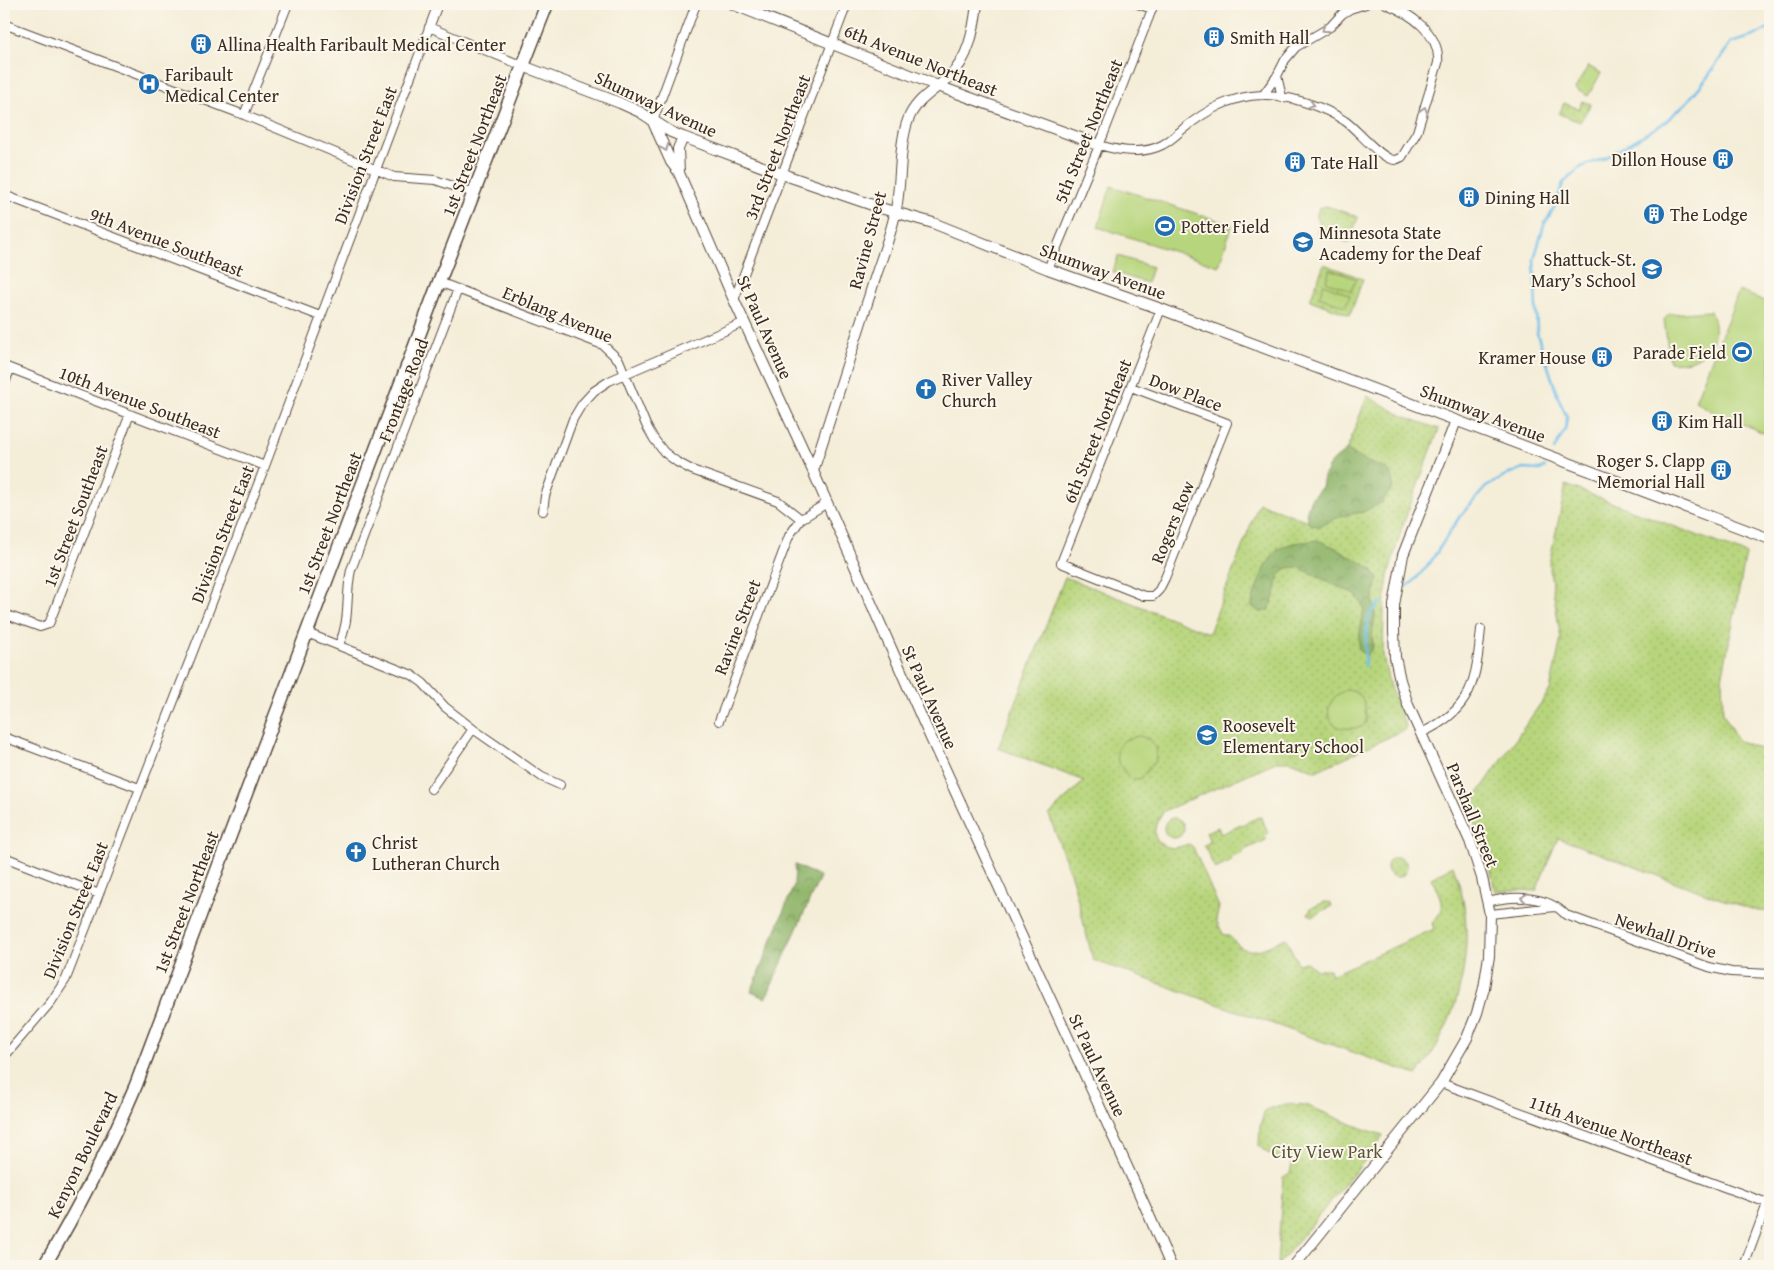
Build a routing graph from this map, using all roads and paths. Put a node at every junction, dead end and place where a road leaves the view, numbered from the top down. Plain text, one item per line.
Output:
1 (288, 4) edge
2 (438, 4) edge
3 (547, 4) edge
4 (696, 4) edge
5 (732, 4) edge
6 (847, 4) edge
7 (977, 4) edge
8 (1138, 4) edge
9 (1366, 4) edge
10 (1386, 4) edge
11 (1153, 6) edge
12 (4, 24) edge
13 (429, 26) junction
14 (833, 43) junction
15 (523, 66) junction
16 (1277, 76) junction
17 (938, 86) junction
18 (1263, 95) junction
19 (1282, 97) junction
20 (244, 115) junction
21 (653, 121) junction
22 (683, 137) junction
23 (1099, 145) junction
24 (375, 170) junction
25 (679, 173) junction
26 (782, 174) junction
27 (474, 193) junction
28 (4, 195) edge
29 (895, 213) junction
30 (1048, 269) junction
31 (439, 282) junction
32 (458, 289) junction
33 (734, 300) junction
34 (1161, 309) junction
35 (320, 316) junction
36 (744, 322) junction
37 (7, 367) edge
38 (625, 374) junction
39 (4, 386) edge
40 (1131, 387) junction
41 (130, 414) junction
42 (1456, 420) junction
43 (1214, 456) joint
44 (265, 466) junction
45 (812, 471) junction
46 (827, 503) junction
47 (543, 511) dead end
48 (801, 518) junction
49 (1770, 539) edge
50 (1153, 596) joint
51 (4, 614) edge
52 (1480, 629) dead end
53 (307, 632) junction
54 (339, 645) junction
55 (719, 721) dead end
56 (473, 729) junction
57 (1421, 733) junction
58 (4, 737) edge
59 (560, 785) dead end
60 (139, 788) junction
61 (431, 789) dead end
62 (4, 857) edge
63 (99, 894) junction
64 (1488, 902) junction
65 (1558, 907) junction
66 (1490, 914) junction
67 (1770, 974) edge
68 (147, 1056) joint
69 (4, 1057) edge
70 (1441, 1083) junction
71 (1769, 1204) edge
72 (44, 1266) edge
73 (1171, 1266) edge
74 (1294, 1266) edge
75 (1744, 1266) edge

1 - 20 street
2 - 13 street, Division Street East
3 - 15 main road, 1st Street Northeast
4 - 21 street
5 - 14 street, 6th Avenue Northeast
6 - 14 street, 3rd Street Northeast
7 - 17 street, Ravine Street
8 - 11 street
9 -> 16 street
19 -> 10 street
11 - 23 street, 5th Street Northeast
12 - 20 street
13 - 15 street, Shumway Avenue
13 - 24 street, Division Street East
14 - 17 street, 6th Avenue Northeast
14 - 26 street, 3rd Street Northeast
15 - 21 street, Shumway Avenue
15 - 27 main road, 1st Street Northeast
16 - 18 street
16 - 19 street
17 - 23 street, 6th Avenue Northeast
17 - 29 street, Ravine Street
18 - 19 street
18 - 23 street
20 - 24 street
21 - 22 street, Shumway Avenue
21 -> 25 street
22 - 25 street, St Paul Avenue
22 - 26 street, Shumway Avenue
23 - 30 street, 5th Street Northeast
24 - 27 street
24 - 35 street, Division Street East
25 - 33 street, St Paul Avenue
26 - 29 street, Shumway Avenue
26 - 33 street, 3rd Street Northeast
27 - 31 main road, 1st Street Northeast
28 - 35 street, 9th Avenue Southeast
29 - 30 street, Shumway Avenue
29 - 45 street, Ravine Street
30 - 34 street, Shumway Avenue
31 - 32 street, Erblang Avenue
31 - 53 main road, 1st Street Northeast
32 - 38 street, Erblang Avenue
32 - 54 street, Frontage Road
33 - 36 street, St Paul Avenue
34 - 40 street, 6th Street Northeast
34 - 42 street, Shumway Avenue
35 - 44 street, Division Street East
36 - 38 street
36 - 45 street, St Paul Avenue
37 - 39 street
37 - 41 street, 10th Avenue Southeast
38 - 47 street
38 - 48 street, Erblang Avenue
40 - 43 street, Dow Place
40 - 50 street, 6th Street Northeast
41 - 44 street, 10th Avenue Southeast
41 - 51 street, 1st Street Southeast
42 - 49 street, Shumway Avenue
42 - 57 street, Parshall Street
43 - 50 street, Rogers Row
44 - 60 street, Division Street East
45 - 46 street, St Paul Avenue
46 - 48 street, Ravine Street
46 - 73 street, St Paul Avenue
48 - 55 street, Ravine Street
52 - 57 street
53 - 54 street
53 - 68 main road, 1st Street Northeast
54 - 56 street
56 - 59 street
56 - 61 street
57 - 64 street, Parshall Street
58 - 60 street
60 - 63 street, Division Street East
62 - 63 street
63 - 69 street, Division Street East
65 -> 64 street, Newhall Drive
64 - 66 street, Parshall Street
65 - 66 street
65 - 67 street, Newhall Drive
66 - 70 street, Parshall Street
68 - 72 main road, Kenyon Boulevard
70 - 71 street, 11th Avenue Northeast
70 - 74 street, Parshall Street
71 - 75 street

